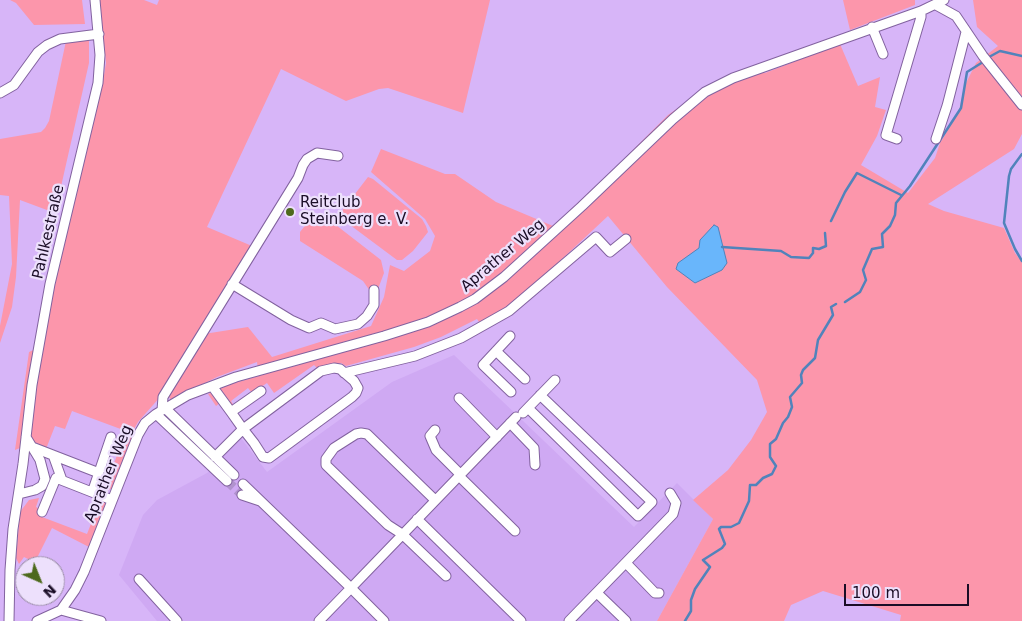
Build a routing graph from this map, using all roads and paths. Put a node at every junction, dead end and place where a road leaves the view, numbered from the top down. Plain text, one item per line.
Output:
1 (94, 0) edge
2 (940, 2) edge
3 (920, 11) junction
4 (872, 27) junction
5 (966, 32) junction
6 (99, 34) junction
7 (883, 54) dead end
8 (0, 93) edge
9 (1022, 106) edge
10 (896, 139) dead end
11 (936, 139) dead end
12 (338, 156) dead end
13 (626, 239) dead end
14 (232, 284) junction
15 (374, 290) dead end
16 (510, 336) dead end
17 (496, 351) junction
18 (344, 373) junction
19 (525, 380) dead end
20 (555, 380) dead end
21 (212, 386) junction
22 (261, 391) dead end
23 (511, 392) dead end
24 (540, 396) junction
25 (459, 398) dead end
26 (161, 411) junction
27 (231, 412) junction
28 (519, 416) junction
29 (243, 429) junction
30 (435, 430) dead end
31 (497, 436) junction
32 (112, 437) dead end
33 (26, 438) junction
34 (32, 447) junction
35 (53, 455) junction
36 (215, 457) junction
37 (536, 465) dead end
38 (99, 473) junction
39 (460, 475) junction
40 (62, 480) junction
41 (243, 484) tunnel mouth
42 (670, 493) dead end
43 (19, 494) junction
44 (100, 495) junction
45 (242, 495) tunnel mouth
46 (112, 500) junction
47 (435, 500) junction
48 (262, 502) junction
49 (42, 512) dead end
50 (417, 519) junction
51 (515, 531) dead end
52 (402, 534) junction
53 (626, 563) junction
54 (446, 576) dead end
55 (139, 579) dead end
56 (351, 588) junction
57 (597, 593) junction
58 (659, 593) dead end
59 (60, 610) junction
60 (10, 621) edge
61 (37, 621) edge
62 (101, 621) edge
63 (177, 621) edge
64 (319, 621) edge
65 (384, 621) edge
66 (520, 621) edge
67 (569, 621) edge
68 (626, 621) edge

1 - 6 street, Pahlkestraße
2 - 3 street, Aprather Weg
2 - 5 street
3 - 4 street, Aprather Weg
3 - 10 street
4 - 7 street
4 - 21 street, Aprather Weg
5 - 9 street
5 - 11 street
6 - 8 street
6 - 33 street, Pahlkestraße
12 - 14 street
13 - 18 street
14 - 15 street
14 - 26 street
16 - 17 street
17 - 19 street
17 - 23 street
18 - 29 street
18 - 29 street
20 - 24 street
21 - 26 street, Aprather Weg
21 - 27 street
22 - 27 street
24 - 28 street
24 - 28 street
25 - 31 street
26 - 36 street
26 - 36 street
26 - 46 street, Aprather Weg
27 - 29 street
28 - 31 street
28 - 37 street
29 - 36 street
30 - 39 street
31 - 39 street
32 - 38 street
33 - 34 street
33 - 43 street, Pahlkestraße
34 - 35 street
34 - 43 street
35 - 38 street
35 - 40 street
38 - 44 street
39 - 47 street
39 - 51 street
40 - 44 street
40 - 49 street
41 - 48 street
42 - 53 street
43 - 60 street, Pahlkestraße
44 - 46 street
45 - 48 street
46 - 59 street, Aprather Weg
47 - 50 street
47 - 52 street
48 - 56 street
50 - 52 street
50 - 66 street
52 - 54 street
52 - 56 street
53 - 57 street
53 - 58 street
55 - 63 street
56 - 64 street
56 - 65 street
57 - 67 street
57 - 68 street
59 - 61 street, Aprather Weg
59 - 62 street

